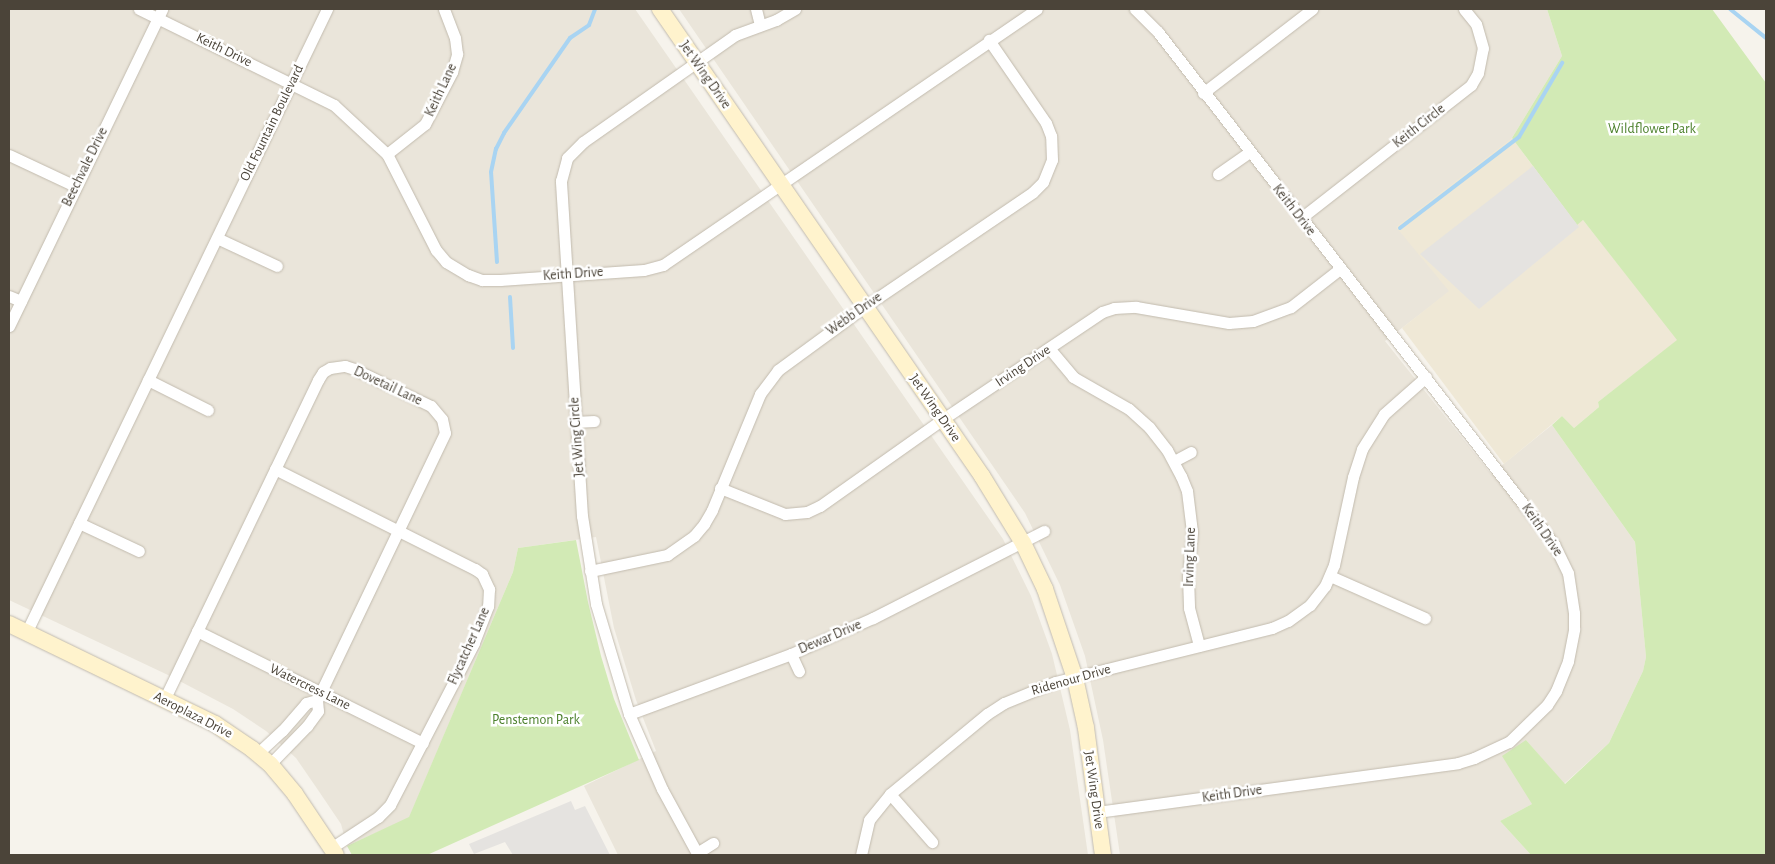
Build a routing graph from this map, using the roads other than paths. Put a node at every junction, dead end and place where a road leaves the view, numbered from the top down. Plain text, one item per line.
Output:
1 (140, 9) edge
2 (327, 9) edge
3 (444, 9) edge
4 (660, 9) edge
5 (756, 9) edge
6 (795, 9) edge
7 (1037, 9) edge
8 (1135, 9) edge
9 (1312, 9) edge
10 (1464, 9) edge
11 (160, 13) edge
12 (760, 25) junction
13 (989, 40) junction
14 (696, 62) junction
15 (291, 82) junction
16 (1203, 93) junction
17 (1249, 152) junction
18 (9, 154) edge
19 (387, 154) junction
20 (1218, 174) dead end
21 (781, 184) junction
22 (75, 186) junction
23 (1301, 218) junction
24 (217, 238) junction
25 (277, 266) dead end
26 (1341, 268) junction
27 (566, 274) junction
28 (9, 296) edge
29 (20, 301) junction
30 (864, 307) junction
31 (9, 326) edge
32 (1049, 348) junction
33 (1426, 377) junction
34 (148, 380) junction
35 (208, 410) dead end
36 (943, 419) junction
37 (594, 421) dead end
38 (575, 422) junction
39 (1192, 452) dead end
40 (1174, 461) junction
41 (275, 469) junction
42 (720, 488) junction
43 (79, 523) junction
44 (399, 531) junction
45 (1044, 531) dead end
46 (1023, 543) junction
47 (138, 551) dead end
48 (590, 571) junction
49 (1330, 576) junction
50 (1425, 618) dead end
51 (9, 624) edge
52 (197, 631) junction
53 (26, 633) junction
54 (1199, 646) junction
55 (791, 654) junction
56 (799, 671) dead end
57 (1075, 678) junction
58 (319, 697) junction
59 (164, 700) junction
60 (629, 714) junction
61 (423, 743) junction
62 (264, 759) junction
63 (890, 794) junction
64 (1097, 812) junction
65 (932, 842) dead end
66 (713, 843) dead end
67 (334, 851) edge
68 (698, 854) edge
69 (861, 855) edge
70 (1103, 855) edge

1 - 11 street, Keith Drive
2 - 15 street, Old Fountain Boulevard
3 - 19 street, Keith Lane
4 - 14 main road, Jet Wing Drive
5 - 12 street
6 - 12 street, Jet Wing Circle
7 - 13 street, Keith Drive
8 - 16 street, Keith Drive
9 - 16 street
10 - 23 street, Keith Circle
11 - 15 street, Keith Drive
11 - 22 street, Beechvale Drive
12 - 14 street, Jet Wing Circle
13 - 21 street, Keith Drive
13 - 30 street, Webb Drive
14 - 21 main road, Jet Wing Drive
14 - 27 street, Jet Wing Circle
15 - 19 street, Keith Drive
15 - 24 street, Old Fountain Boulevard
16 - 17 street, Keith Drive
17 - 20 street
17 - 23 street, Keith Drive
18 - 22 street
19 - 27 street, Keith Drive
21 - 27 street, Keith Drive
21 - 30 main road, Jet Wing Drive
22 - 29 street, Beechvale Drive
23 - 26 street, Keith Drive
24 - 25 street
24 - 34 street, Old Fountain Boulevard
26 - 32 street, Irving Drive
26 - 33 street, Keith Drive
27 - 38 street, Jet Wing Circle
28 - 29 street
29 - 31 street, Beechvale Drive
30 - 36 main road, Jet Wing Drive
30 - 42 street, Webb Drive
32 - 36 street, Irving Drive
32 - 40 street, Irving Lane
33 - 49 street, Ridenour Drive
33 - 64 street, Keith Drive
34 - 35 street
34 - 43 street, Old Fountain Boulevard
36 - 42 street, Irving Drive
36 - 46 main road, Jet Wing Drive
37 - 38 street
38 - 48 street, Jet Wing Circle
39 - 40 street
40 - 54 street, Irving Lane
41 - 44 street, Flycatcher Lane
41 - 44 street, Dovetail Lane
41 - 52 street, Dovetail Lane
42 - 48 street, Webb Drive
43 - 47 street
43 - 53 street, Old Fountain Boulevard
44 - 58 street, Dovetail Lane
44 - 61 street, Flycatcher Lane
45 - 46 street, Dewar Drive
46 - 55 street, Dewar Drive
46 - 57 main road, Jet Wing Drive
48 - 60 street, Jet Wing Circle
49 - 50 street
49 - 54 street, Ridenour Drive
51 - 53 main road, Aeroplaza Drive
52 - 58 street, Watercress Lane
52 - 59 street, Dovetail Lane
53 - 59 main road, Aeroplaza Drive
54 - 57 street, Ridenour Drive
55 - 56 street
55 - 60 street, Dewar Drive
57 - 63 street, Ridenour Drive
57 - 64 main road, Jet Wing Drive
58 - 61 street, Watercress Lane
58 - 62 street
58 - 62 street, Dovetail Lane
59 - 62 main road, Aeroplaza Drive
60 - 68 street, Jet Wing Circle
61 - 67 street, Flycatcher Lane
62 - 67 main road, Aeroplaza Drive
63 - 65 street
63 - 69 street, Ridenour Drive
64 - 70 main road, Jet Wing Drive
66 - 68 street

